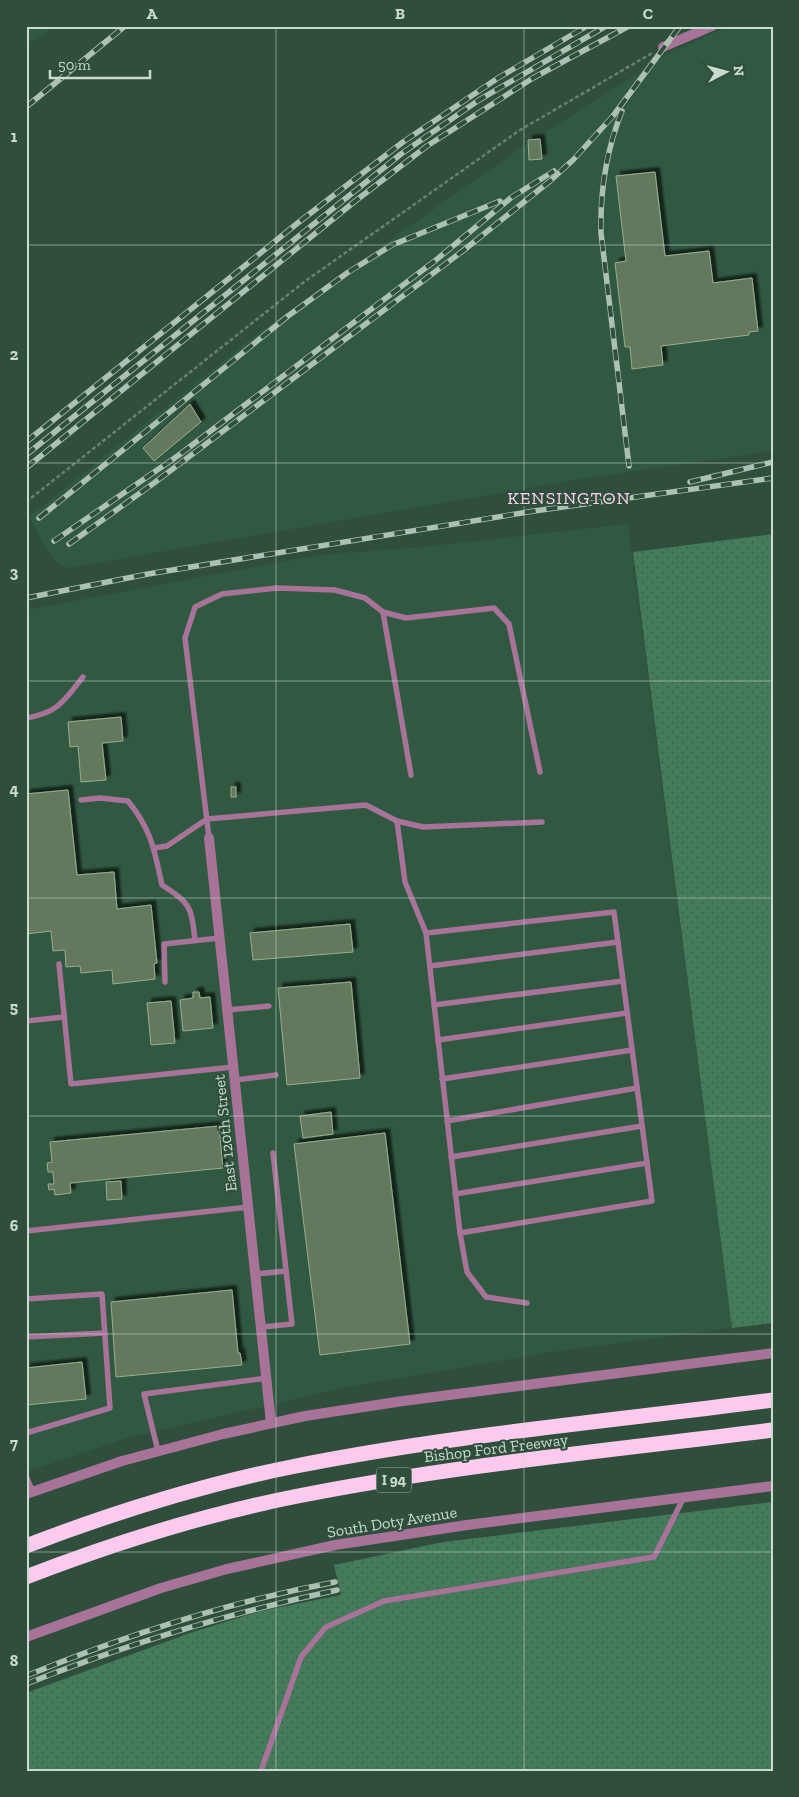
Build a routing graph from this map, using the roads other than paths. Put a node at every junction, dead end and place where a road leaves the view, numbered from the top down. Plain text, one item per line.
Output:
1 (712, 26) edge
2 (664, 47) road end
3 (383, 612) junction
4 (83, 677) dead end
5 (26, 718) edge
6 (540, 772) dead end
7 (412, 776) dead end
8 (81, 800) dead end
9 (207, 819) junction
10 (397, 821) junction
11 (542, 822) dead end
12 (209, 838) joint
13 (154, 848) junction
14 (426, 933) junction
15 (220, 938) junction
16 (195, 940) junction
17 (618, 942) junction
18 (59, 964) dead end
19 (430, 966) junction
20 (623, 981) junction
21 (165, 982) dead end
22 (434, 1005) junction
23 (269, 1006) dead end
24 (227, 1010) junction
25 (627, 1013) junction
26 (64, 1017) junction
27 (26, 1021) edge
28 (438, 1040) junction
29 (632, 1050) junction
30 (234, 1067) junction
31 (276, 1075) dead end
32 (442, 1079) junction
33 (235, 1080) junction
34 (637, 1088) junction
35 (447, 1120) junction
36 (642, 1126) junction
37 (273, 1153) dead end
38 (451, 1157) junction
39 (647, 1162) junction
40 (455, 1194) junction
41 (249, 1207) junction
42 (26, 1231) edge
43 (460, 1233) junction
44 (286, 1271) junction
45 (256, 1274) junction
46 (26, 1299) edge
47 (527, 1303) dead end
48 (262, 1328) junction
49 (104, 1333) junction
50 (26, 1337) edge
51 (773, 1353) edge
52 (267, 1378) junction
53 (773, 1400) edge
54 (271, 1423) junction
55 (773, 1430) edge
56 (26, 1433) edge
57 (158, 1451) junction
58 (26, 1476) edge
59 (773, 1486) edge
60 (29, 1493) edge
61 (684, 1497) junction
62 (26, 1546) edge
63 (26, 1577) edge
64 (26, 1637) edge
65 (261, 1771) edge

1 - 2 street
3 - 6 lane
3 - 7 lane
3 - 9 lane
4 - 5 lane
8 - 13 lane
9 - 10 lane
9 - 12 lane
9 - 13 lane
10 - 11 lane
10 - 14 lane
12 - 15 street, East 120th Street
13 - 16 lane
14 - 17 lane
14 - 19 lane
15 - 16 lane
15 - 24 street, East 120th Street
16 - 21 lane
17 - 19 lane
17 - 20 lane
18 - 26 lane
19 - 22 lane
20 - 22 lane
20 - 25 lane
22 - 28 lane
23 - 24 lane
24 - 30 street, East 120th Street
25 - 28 lane
25 - 29 lane
26 - 27 lane
26 - 30 lane
28 - 32 lane
29 - 32 lane
29 - 34 lane
30 - 33 street, East 120th Street
31 - 33 lane
32 - 35 lane
33 - 41 street, East 120th Street
34 - 35 lane
34 - 36 lane
35 - 38 lane
36 - 38 lane
36 - 39 lane
37 - 44 lane
38 - 40 lane
39 - 40 lane
39 - 43 lane
40 - 43 lane
41 - 42 lane
41 - 45 street, East 120th Street
43 - 47 lane
44 - 45 lane
44 - 48 lane
45 - 48 street, East 120th Street
46 - 49 lane
48 - 52 street, East 120th Street
49 - 50 lane
49 - 56 lane
51 - 54 street
52 - 54 street, East 120th Street
52 - 57 lane
53 - 62 highway, Bishop Ford Freeway / I 94
54 - 57 street
55 - 63 highway, Bishop Ford Freeway / I 94
57 - 60 street
58 - 60 lane
59 - 61 street, South Doty Avenue
61 - 64 street, South Doty Avenue
61 - 65 lane

